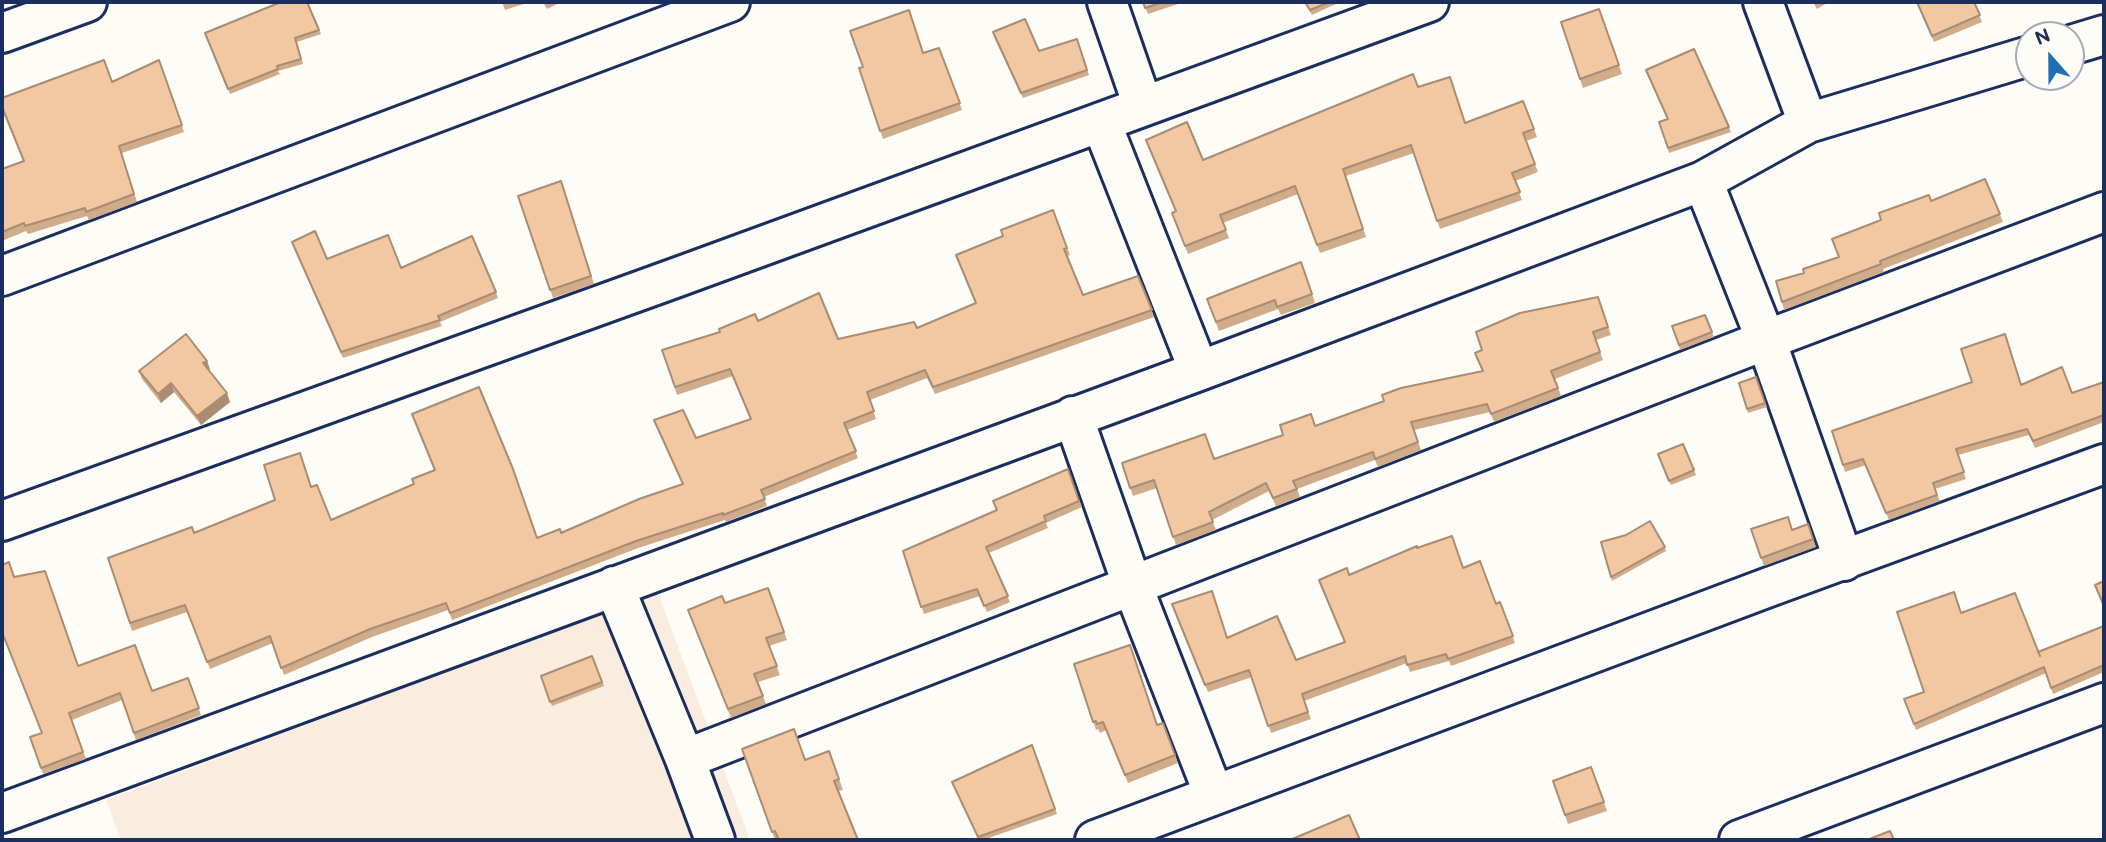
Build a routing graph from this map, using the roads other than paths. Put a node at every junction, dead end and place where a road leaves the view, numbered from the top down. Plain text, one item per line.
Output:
1 (87, 2) edge
2 (730, 2) edge
3 (1107, 2) edge
4 (1429, 2) edge
5 (1763, 2) edge
6 (2, 33) edge
7 (2104, 35) edge
8 (2085, 40) edge
9 (2015, 60) edge
10 (1143, 106) junction
11 (1101, 122) junction
12 (1808, 123) junction
13 (1703, 181) junction
14 (2104, 212) edge
15 (2, 276) edge
16 (1766, 340) junction
17 (1199, 371) junction
18 (1073, 416) junction
19 (2104, 464) edge
20 (2, 521) edge
21 (1844, 561) junction
22 (614, 586) junction
23 (1133, 587) junction
24 (2104, 703) edge
25 (685, 759) junction
26 (1214, 795) junction
27 (2, 813) edge
28 (715, 840) edge
29 (1095, 840) edge
30 (1739, 840) edge

1 - 6 street
2 - 15 street
3 - 10 street
4 - 10 street
5 - 12 street
7 - 8 street
9 - 12 street
10 - 11 street
11 - 17 street
11 - 20 street
12 - 13 street
13 - 16 street
13 - 17 street
14 - 16 street
16 - 21 street
16 - 23 street
17 - 18 street
18 - 22 street
18 - 23 street
19 - 21 street
21 - 26 street
22 - 25 street
22 - 27 street
23 - 25 street
23 - 26 street
24 - 30 street
25 - 28 street
26 - 29 street

